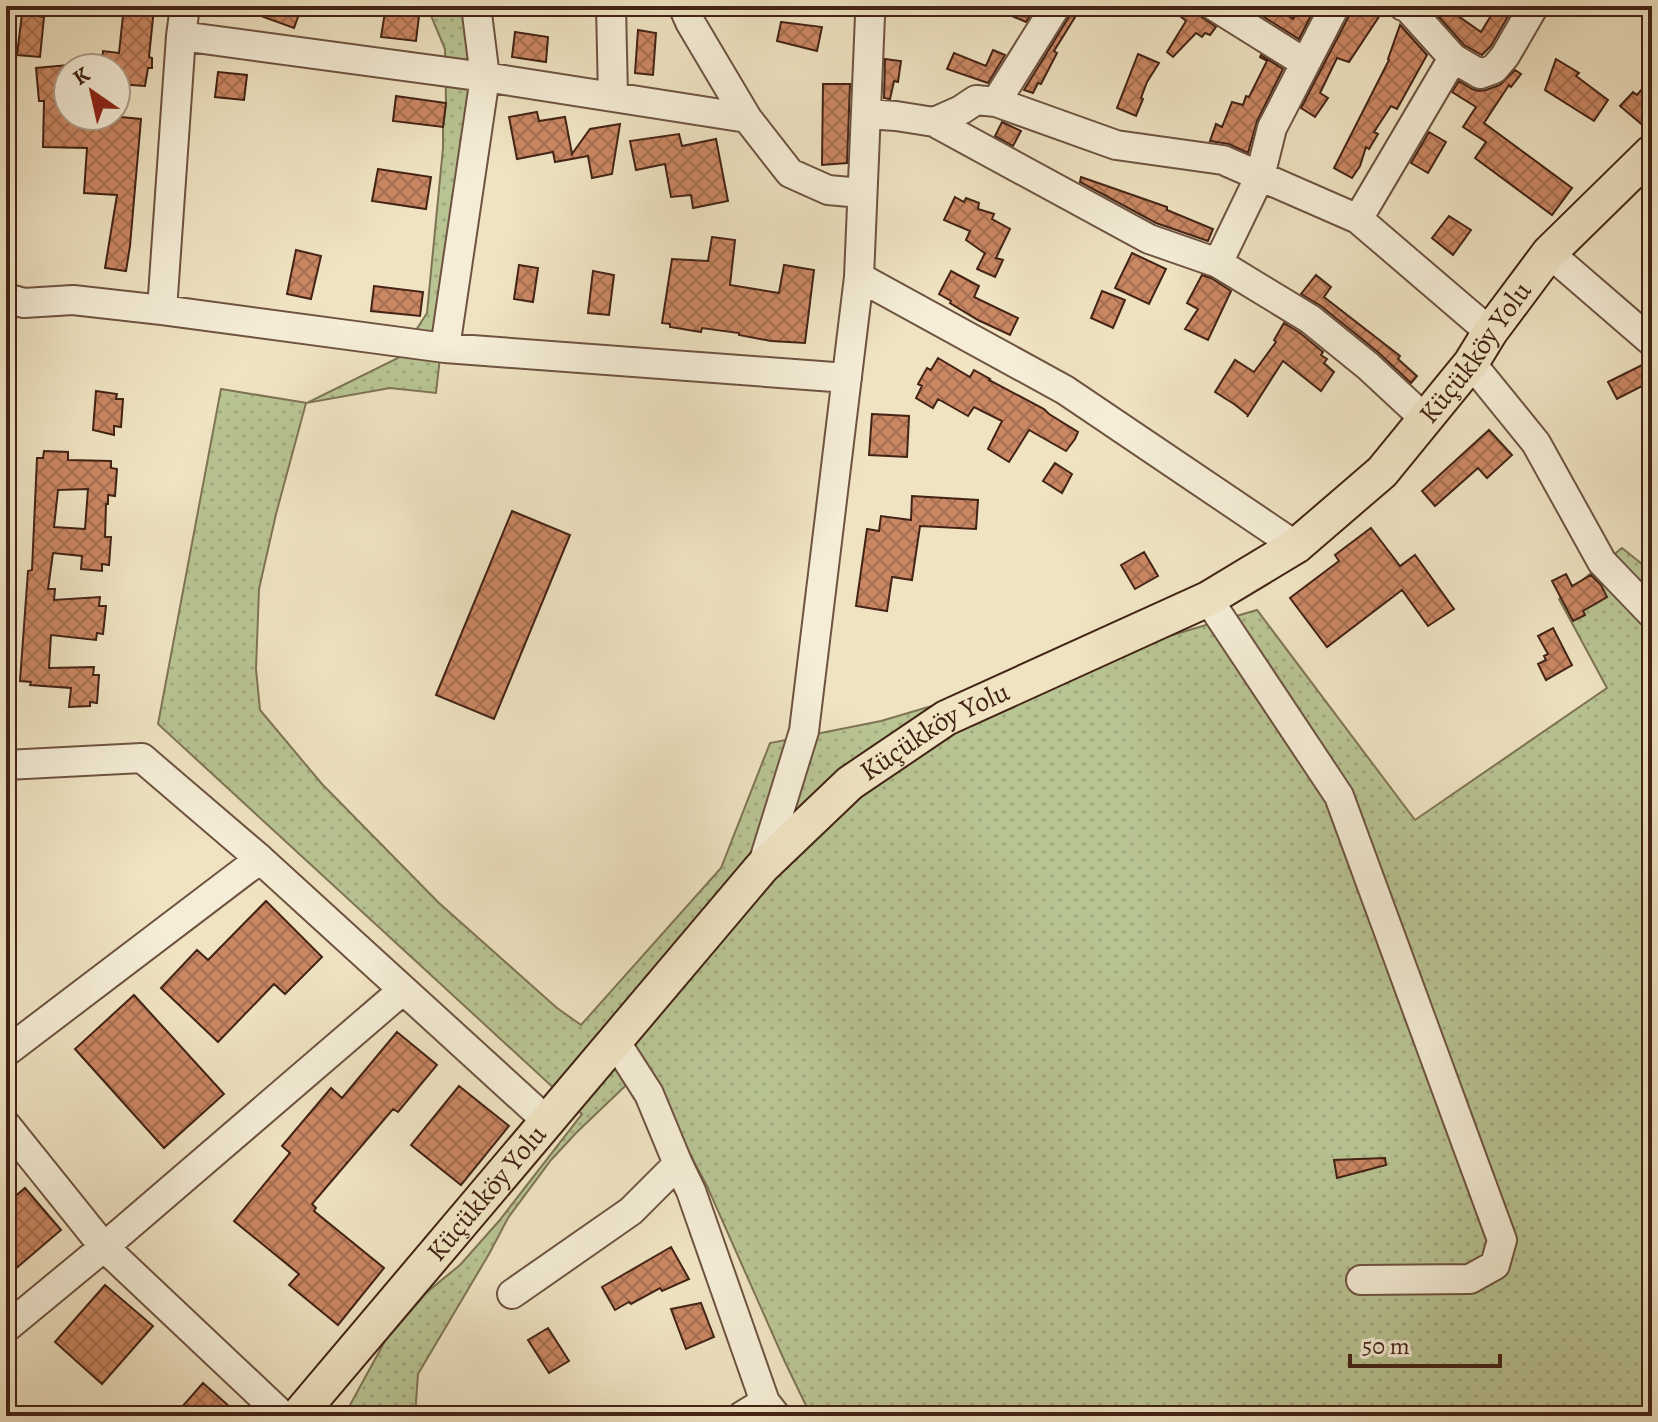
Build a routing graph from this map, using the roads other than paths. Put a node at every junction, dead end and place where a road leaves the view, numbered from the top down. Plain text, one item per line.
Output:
1 (185, 6) edge
2 (476, 6) edge
3 (611, 6) edge
4 (683, 6) edge
5 (1056, 6) edge
6 (1214, 6) edge
7 (1335, 6) edge
8 (1403, 6) edge
9 (1534, 6) edge
10 (870, 22) edge
11 (181, 36) junction
12 (1453, 58) junction
13 (1307, 60) junction
14 (485, 77) junction
15 (613, 97) junction
16 (996, 102) junction
17 (866, 114) junction
18 (747, 118) junction
19 (934, 122) junction
20 (1652, 152) edge
21 (1260, 176) junction
22 (861, 193) junction
23 (1358, 219) junction
24 (1549, 253) junction
25 (1218, 263) junction
26 (859, 277) junction
27 (6, 298) edge
28 (162, 310) junction
29 (1490, 332) junction
30 (1652, 342) edge
31 (445, 348) junction
32 (1471, 363) junction
33 (847, 378) junction
34 (1425, 419) junction
35 (1296, 546) junction
36 (1208, 599) junction
37 (1652, 614) edge
38 (6, 765) edge
39 (260, 859) junction
40 (762, 867) junction
41 (403, 990) junction
42 (615, 1041) junction
43 (6, 1052) edge
44 (547, 1121) junction
45 (6, 1125) edge
46 (678, 1164) junction
47 (104, 1247) junction
48 (1361, 1280) dead end
49 (512, 1294) dead end
50 (6, 1328) edge
51 (761, 1411) edge
52 (283, 1416) edge
53 (298, 1416) edge

1 - 11 street
2 - 14 street
3 - 15 street
4 - 18 street
5 - 16 street
6 - 13 street
7 - 13 street
8 - 12 street
9 - 12 street
10 - 17 street
11 - 14 street
11 - 28 street
12 - 23 street
13 - 21 street
14 - 15 street
14 - 31 street
15 - 18 street
16 - 19 street
16 - 21 street
17 - 19 street
17 - 22 street
18 - 22 street
19 - 25 street
20 - 24 main road, Küçükköy Yolu
21 - 23 street
21 - 25 street
22 - 26 street
23 - 29 street
24 - 29 main road, Küçükköy Yolu
24 - 30 street
25 - 34 street
26 - 33 street
26 - 35 street
27 - 28 street
28 - 31 street
29 - 32 main road, Küçükköy Yolu
31 - 33 street
32 - 34 main road, Küçükköy Yolu
32 - 37 street
33 - 40 street
34 - 35 main road, Küçükköy Yolu
35 - 36 main road, Küçükköy Yolu
36 - 40 main road, Küçükköy Yolu
36 - 48 street
38 - 39 street
39 - 41 street
39 - 43 street
40 - 42 main road, Küçükköy Yolu
41 - 44 street
41 - 47 street
42 - 44 main road, Küçükköy Yolu
42 - 46 street
44 - 53 main road, Küçükköy Yolu
45 - 47 street
46 - 49 street
46 - 51 street
47 - 50 street
47 - 52 street

